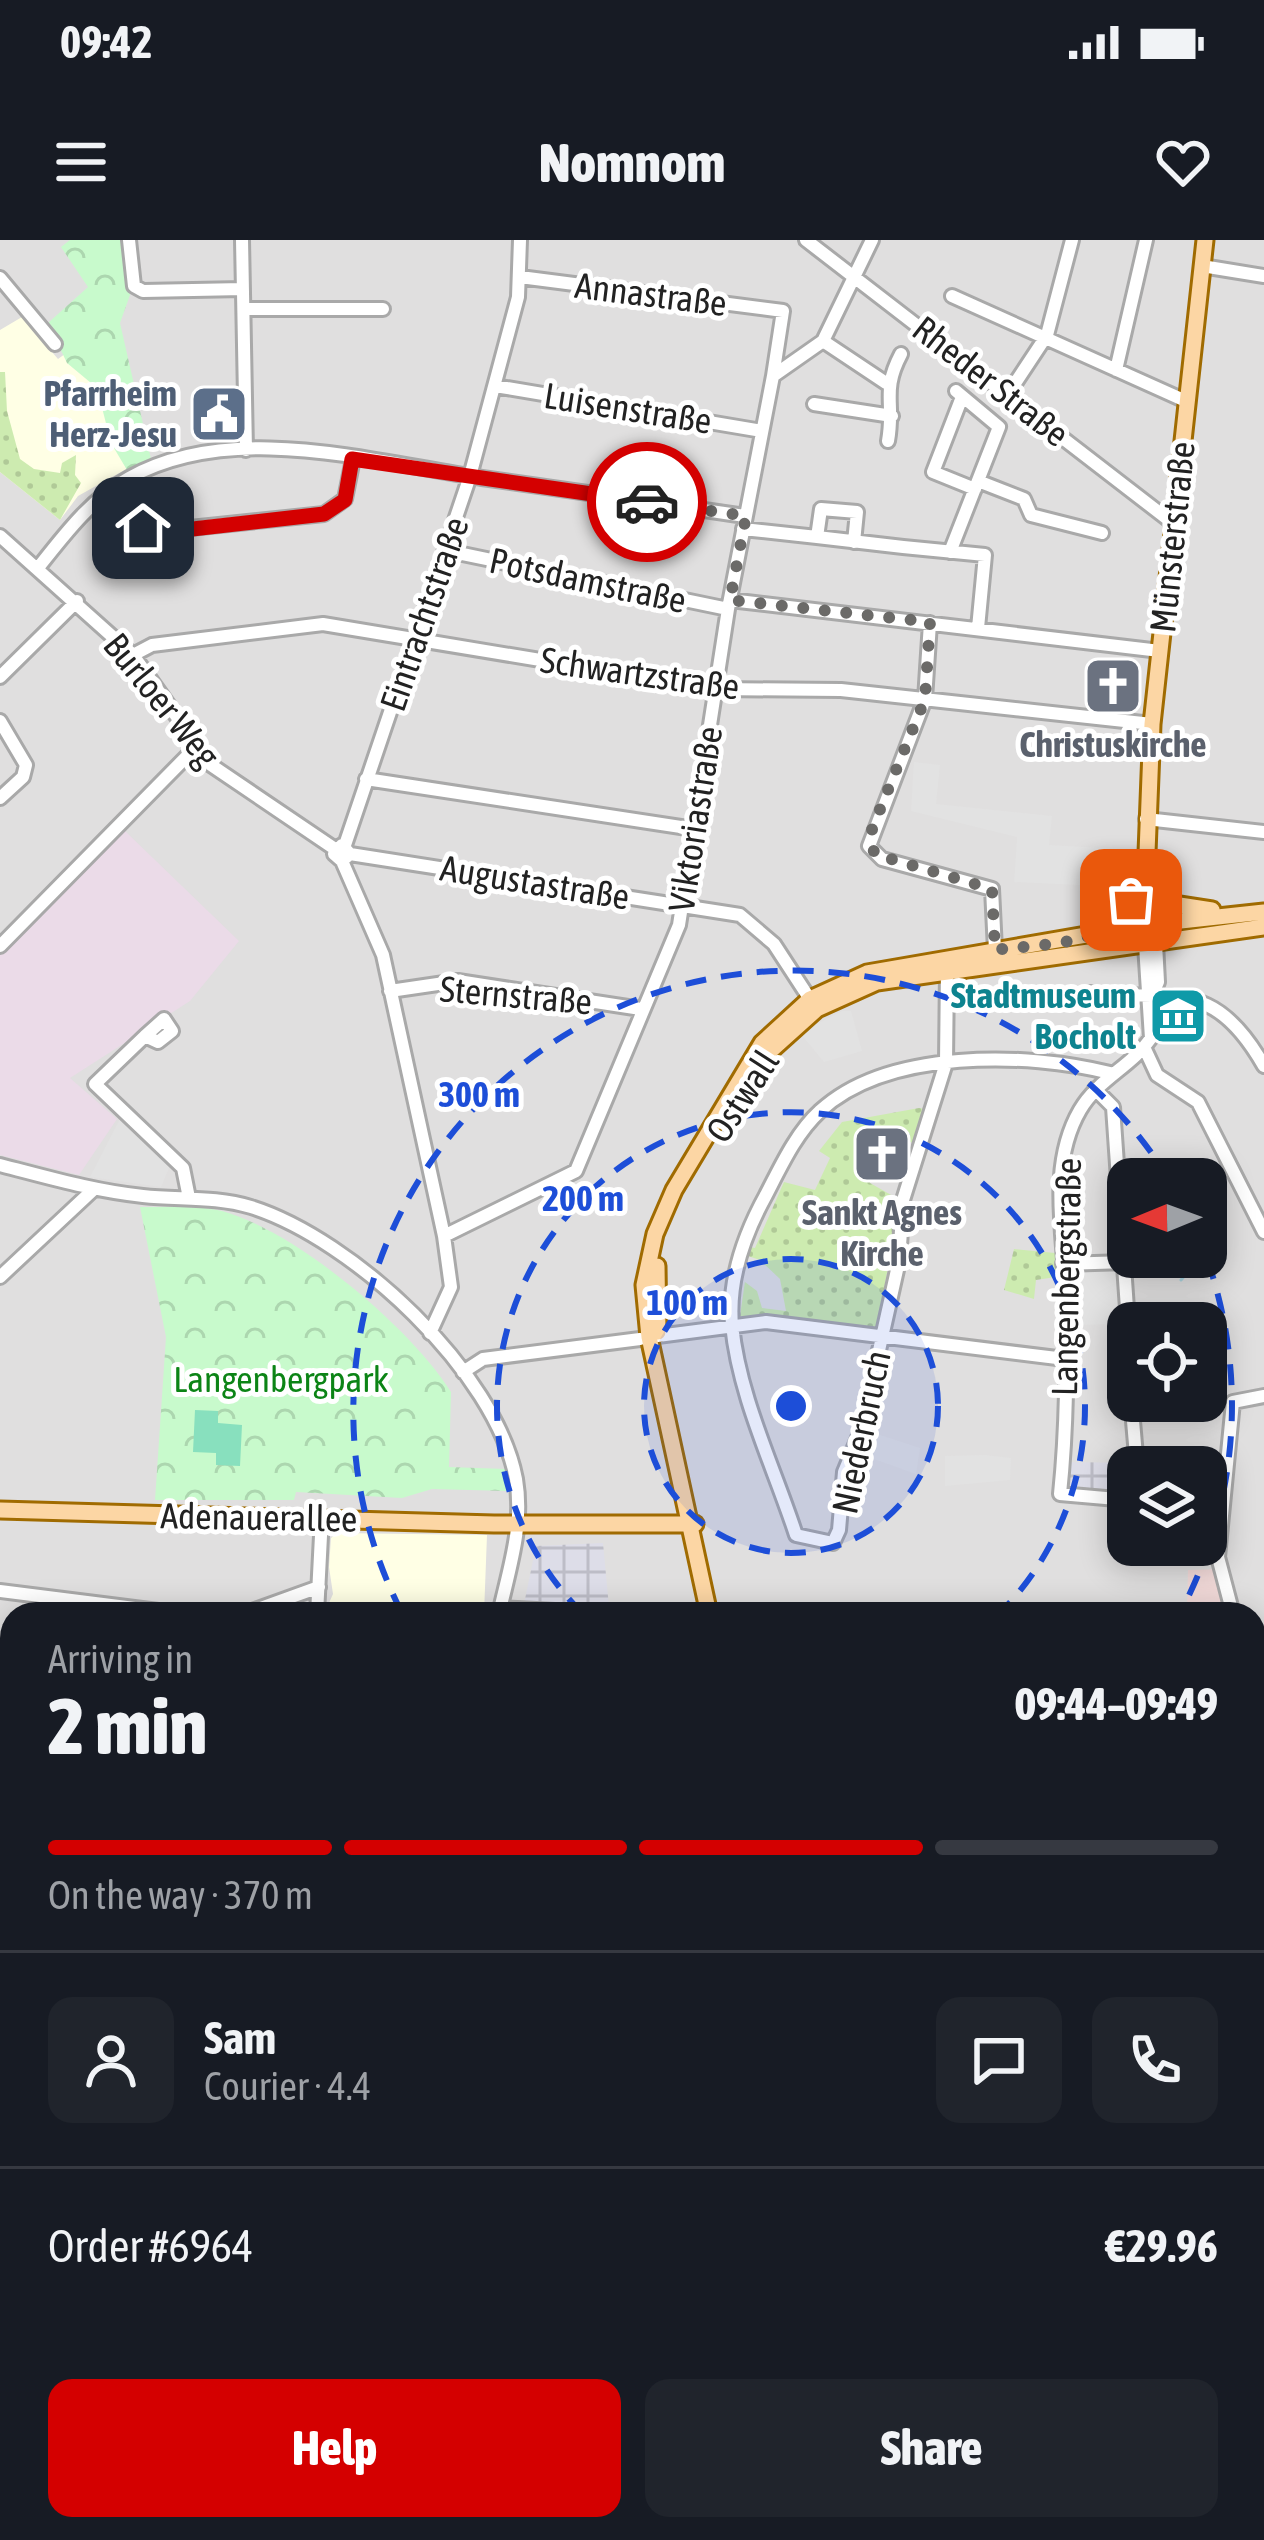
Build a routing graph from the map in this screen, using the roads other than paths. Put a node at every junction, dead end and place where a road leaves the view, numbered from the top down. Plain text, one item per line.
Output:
1 (128, 240) edge
2 (242, 240) edge
3 (520, 240) edge
4 (806, 240) edge
5 (872, 240) edge
6 (1072, 240) edge
7 (1147, 240) edge
8 (1205, 240) edge
9 (1202, 266) junction
10 (854, 276) junction
11 (1264, 276) edge
12 (520, 277) junction
13 (0, 278) edge
14 (244, 289) junction
15 (952, 296) dead end
16 (244, 309) junction
17 (383, 309) dead end
18 (783, 310) joint
19 (1046, 335) junction
20 (823, 341) junction
21 (55, 344) dead end
22 (901, 354) dead end
23 (1116, 370) junction
24 (772, 376) junction
25 (886, 383) junction
26 (495, 386) junction
27 (1008, 394) junction
28 (1188, 402) junction
29 (814, 404) dead end
30 (892, 416) junction
31 (762, 430) junction
32 (889, 441) dead end
33 (247, 450) junction
34 (352, 459) junction
35 (470, 476) junction
36 (976, 485) junction
37 (107, 494) junction
38 (744, 523) junction
39 (1174, 524) junction
40 (1102, 533) dead end
41 (0, 536) edge
42 (817, 537) junction
43 (854, 542) junction
44 (448, 551) junction
45 (950, 552) junction
46 (38, 568) junction
47 (77, 601) junction
48 (729, 604) junction
49 (930, 622) junction
50 (978, 628) junction
51 (418, 636) junction
52 (1160, 651) junction
53 (133, 655) junction
54 (0, 677) edge
55 (715, 689) junction
56 (925, 699) junction
57 (0, 721) edge
58 (1152, 724) junction
59 (195, 748) junction
60 (366, 778) junction
61 (0, 798) edge
62 (1146, 827) junction
63 (694, 829) junction
64 (1264, 832) edge
65 (343, 852) junction
66 (1152, 882) junction
67 (682, 904) junction
68 (1264, 912) edge
69 (1239, 914) junction
70 (1264, 926) edge
71 (1093, 934) junction
72 (1150, 934) junction
73 (0, 946) edge
74 (995, 950) junction
75 (947, 970) junction
76 (390, 991) junction
77 (1090, 993) dead end
78 (1152, 998) junction
79 (813, 1004) junction
80 (641, 1009) junction
81 (145, 1036) dead end
82 (1144, 1047) junction
83 (946, 1063) junction
84 (1264, 1066) edge
85 (1110, 1073) junction
86 (1095, 1089) junction
87 (1117, 1158) edge
88 (0, 1165) edge
89 (94, 1189) junction
90 (189, 1198) junction
91 (1264, 1232) edge
92 (444, 1236) junction
93 (1107, 1263) edge
94 (1063, 1264) junction
95 (0, 1276) edge
96 (448, 1298) junction
97 (419, 1321) junction
98 (733, 1326) junction
99 (430, 1333) junction
100 (882, 1334) junction
101 (649, 1337) junction
102 (1065, 1359) junction
103 (463, 1372) junction
104 (1264, 1396) edge
105 (1107, 1498) edge
106 (0, 1510) edge
107 (322, 1516) junction
108 (519, 1524) junction
109 (694, 1524) junction
110 (319, 1587) junction
111 (0, 1591) edge
112 (87, 1602) edge
113 (277, 1602) edge
114 (318, 1602) edge
115 (502, 1602) edge
116 (707, 1602) edge
117 (716, 1602) edge
118 (1230, 1602) edge

1 - 14 street
2 - 14 street
3 - 12 street, Eintrachtstraße
4 - 10 street, Rheder Straße
5 - 10 street
6 - 19 street
7 - 23 street
8 - 9 main road, Münsterstraße
9 - 11 street
9 - 28 main road, Münsterstraße
10 - 20 street
10 - 27 street, Rheder Straße
12 - 18 street, Annastraße
12 - 26 street, Eintrachtstraße
13 - 21 street
14 - 16 street
15 - 19 street
16 - 17 street
16 - 33 street
18 - 24 street, Viktoriastraße
19 - 23 street
19 - 27 street
20 - 24 street
20 - 25 street
22 - 25 street
23 - 28 street
24 - 31 street, Viktoriastraße
25 - 30 street
26 - 31 street, Luisenstraße
26 - 35 street, Eintrachtstraße
27 - 39 street, Rheder Straße
28 - 39 main road, Münsterstraße
29 - 30 street
30 - 32 street
31 - 38 street, Viktoriastraße
33 - 34 street
33 - 37 street
34 - 35 street
34 - 37 street
35 - 38 street
35 - 44 street, Eintrachtstraße
36 - 36 street
36 - 40 street
36 - 45 street
37 - 46 street
38 - 42 street
38 - 48 street, Viktoriastraße
39 - 52 main road, Münsterstraße
41 - 46 street, Burloer Weg
42 - 43 street
42 - 43 street
43 - 45 street
44 - 48 street, Potsdamstraße
44 - 51 street, Eintrachtstraße
45 - 50 street
46 - 47 street, Burloer Weg
47 - 53 street, Burloer Weg
47 - 54 street
48 - 49 street, Potsdamstraße
48 - 55 street, Viktoriastraße
49 - 50 street, Potsdamstraße
49 - 56 street
50 - 52 street, Potsdamstraße
51 - 53 street, Schwartzstraße
51 - 55 street, Schwartzstraße
51 - 60 street, Eintrachtstraße
52 - 58 main road, Münsterstraße
53 - 59 street, Burloer Weg
55 - 56 street, Schwartzstraße
55 - 63 street, Viktoriastraße
56 - 58 street, Schwartzstraße
56 - 74 street
57 - 61 street
58 - 62 main road, Münsterstraße
59 - 65 street, Burloer Weg
59 - 73 street
60 - 63 street
60 - 65 street, Eintrachtstraße
62 - 64 street
62 - 66 main road, Münsterstraße
62 - 71 main road
62 - 72 main road, Münsterstraße
63 - 67 street, Viktoriastraße
65 - 67 street, Augustastraße
65 - 76 street
66 - 69 main road
66 - 72 main road, Münsterstraße
67 - 79 street, Augustastraße
67 - 80 street, Viktoriastraße
68 - 69 main road
69 - 72 main road
70 - 72 main road
71 - 72 main road, Ostwall
71 - 74 main road, Ostwall
72 - 75 main road, Ostwall
72 - 78 street
74 - 79 main road, Ostwall
75 - 79 main road, Ostwall
75 - 83 street, Niederbruch
76 - 80 street, Sternstraße
76 - 92 street
77 - 78 street
78 - 82 street
78 - 84 street
79 - 101 main road, Ostwall
80 - 92 street, Viktoriastraße
81 - 90 street
82 - 85 street, Langenbergstraße
82 - 91 street
83 - 85 street
83 - 98 street
83 - 100 street, Niederbruch
85 - 86 street, Langenbergstraße
86 - 87 street
86 - 94 street, Langenbergstraße
88 - 89 street
89 - 90 street
89 - 95 street
90 - 97 street
92 - 96 street
93 - 94 street
94 - 102 street, Langenbergstraße
96 - 97 street
96 - 99 street
97 - 99 street
98 - 100 street
98 - 100 street, Niederbruch
98 - 101 street
99 - 103 street
100 - 102 street
101 - 103 street
101 - 109 main road, Ostwall
102 - 105 street, Langenbergstraße
103 - 108 street
104 - 118 street
106 - 107 main road, Adenauerallee
107 - 108 main road, Adenauerallee
107 - 110 street
108 - 109 main road, Adenauerallee
108 - 115 street
109 - 116 main road
109 - 117 main road
110 - 113 street
110 - 114 street
111 - 112 street

